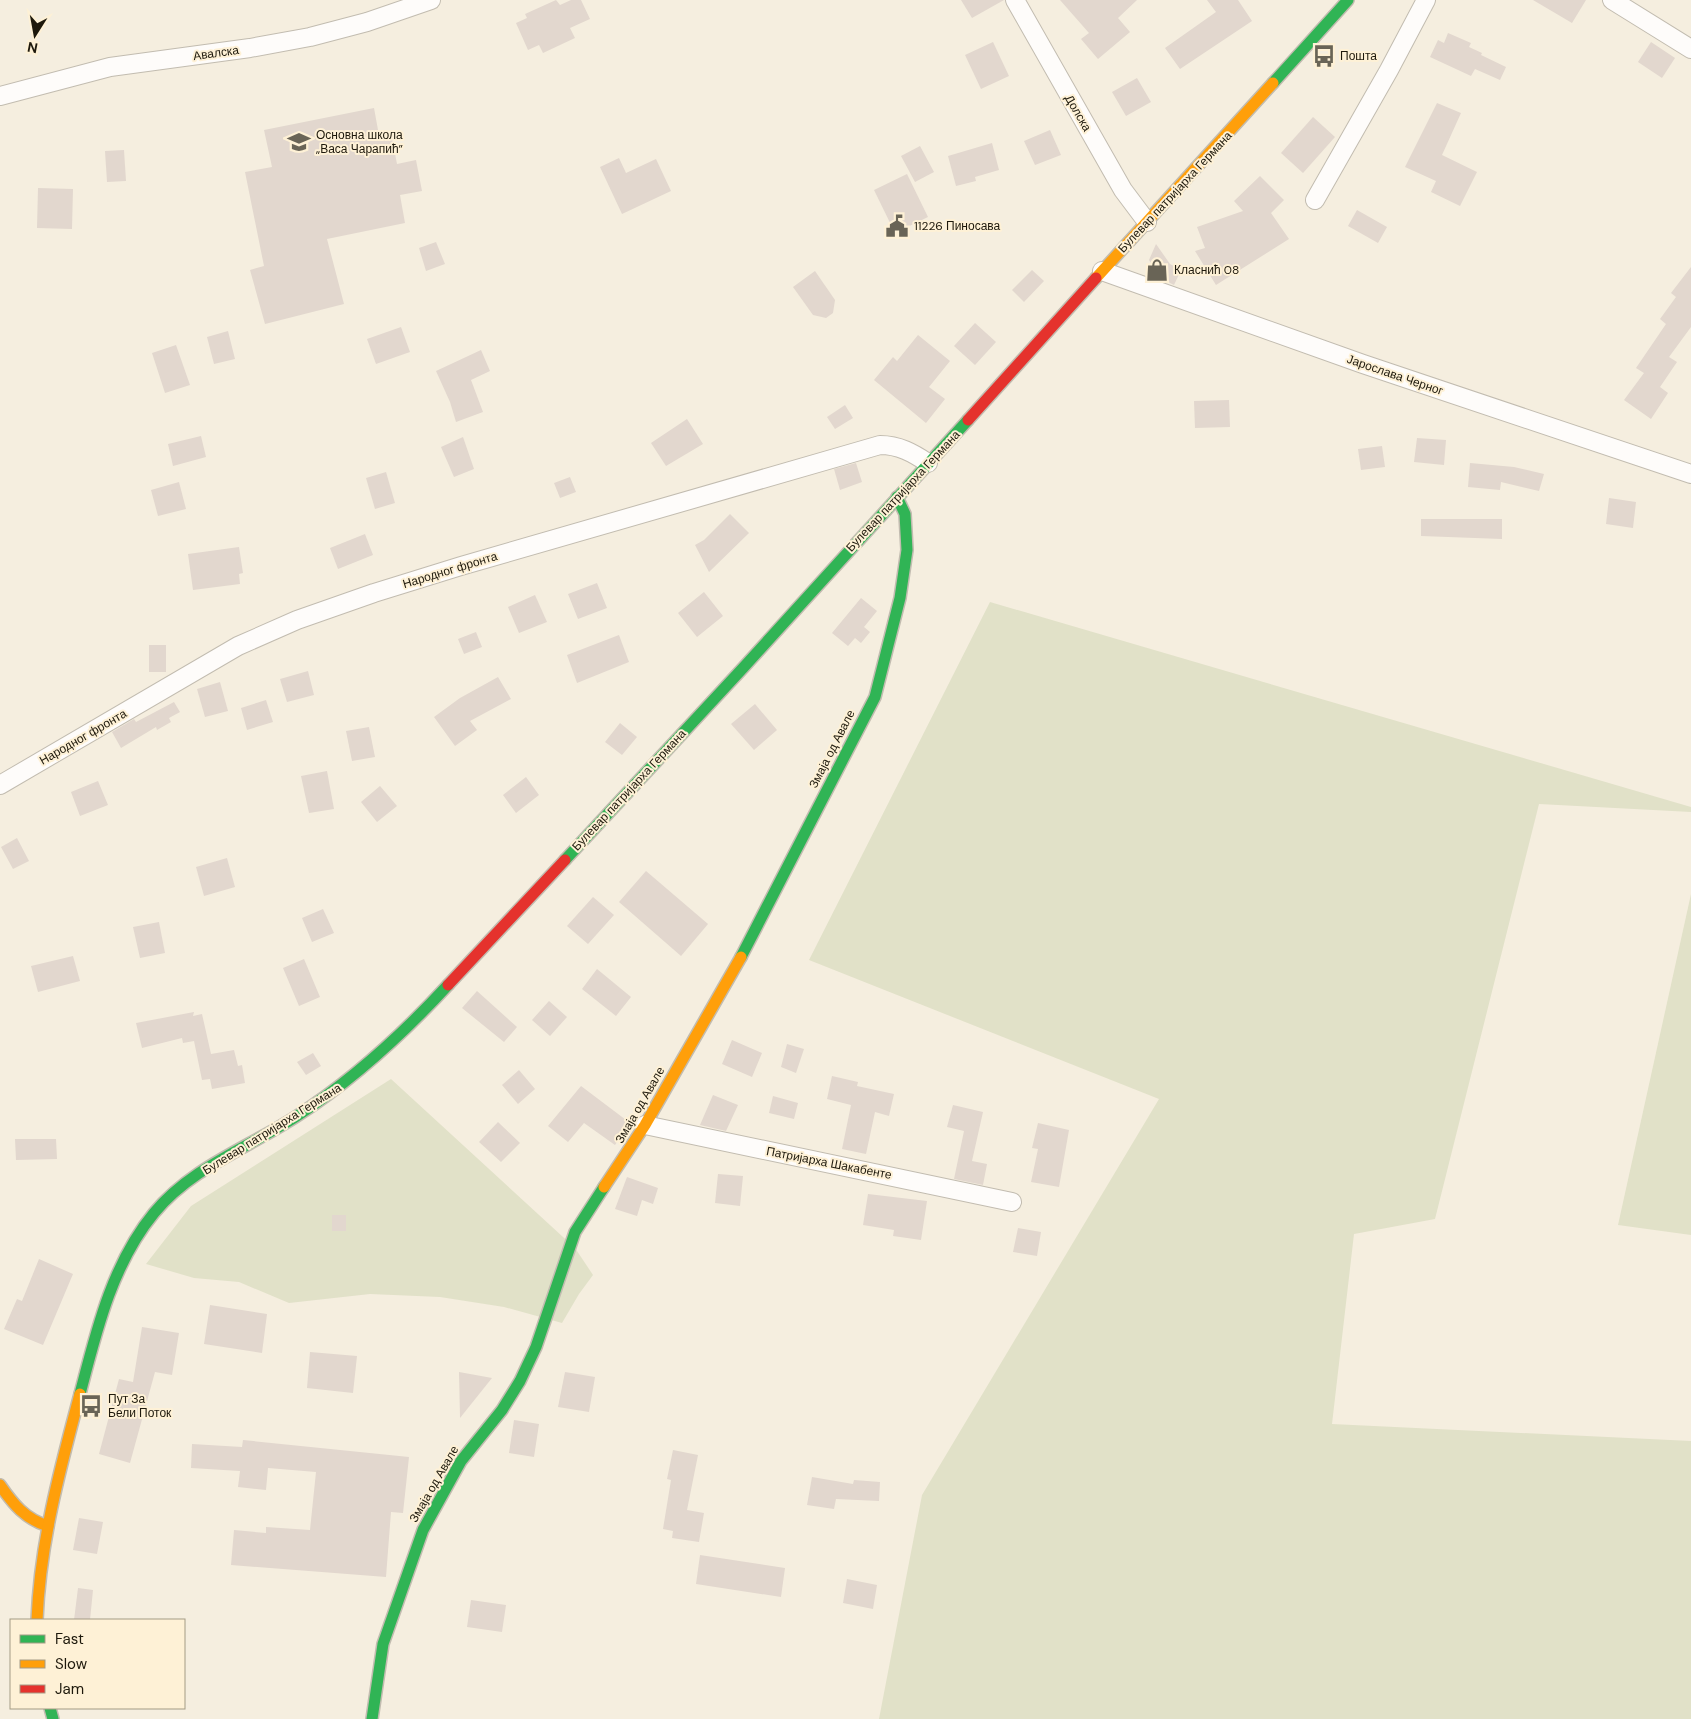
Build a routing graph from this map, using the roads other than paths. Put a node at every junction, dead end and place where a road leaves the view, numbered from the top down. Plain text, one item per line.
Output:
1 (431, 0) edge
2 (1015, 0) edge
3 (1348, 0) edge
4 (1426, 0) edge
5 (1612, 0) edge
6 (1691, 49) edge
7 (0, 96) edge
8 (1315, 200) dead end
9 (1147, 222) junction
10 (1102, 271) junction
11 (928, 463) junction
12 (1691, 474) edge
13 (897, 497) junction
14 (0, 785) edge
15 (645, 1126) junction
16 (1012, 1202) dead end
17 (0, 1485) edge
18 (48, 1526) junction
19 (37, 1619) edge
20 (372, 1719) edge

1 - 7 street, Авалска
2 - 9 street, Долска
3 - 9 main road, Булевар патријарха Германа
4 - 8 street
5 - 6 street
9 - 10 main road, Булевар патријарха Германа
10 - 11 main road, Булевар патријарха Германа
10 - 12 street, Јарослава Черног
11 - 13 main road, Булевар патријарха Германа
11 - 14 street, Народног фронта
13 - 15 main road, Змаја од Авале
13 - 18 main road, Булевар патријарха Германа
15 - 16 street, Патријарха Шакабенте
15 - 20 main road, Змаја од Авале
17 - 18 main road
18 - 19 main road, Булевар патријарха Германа

